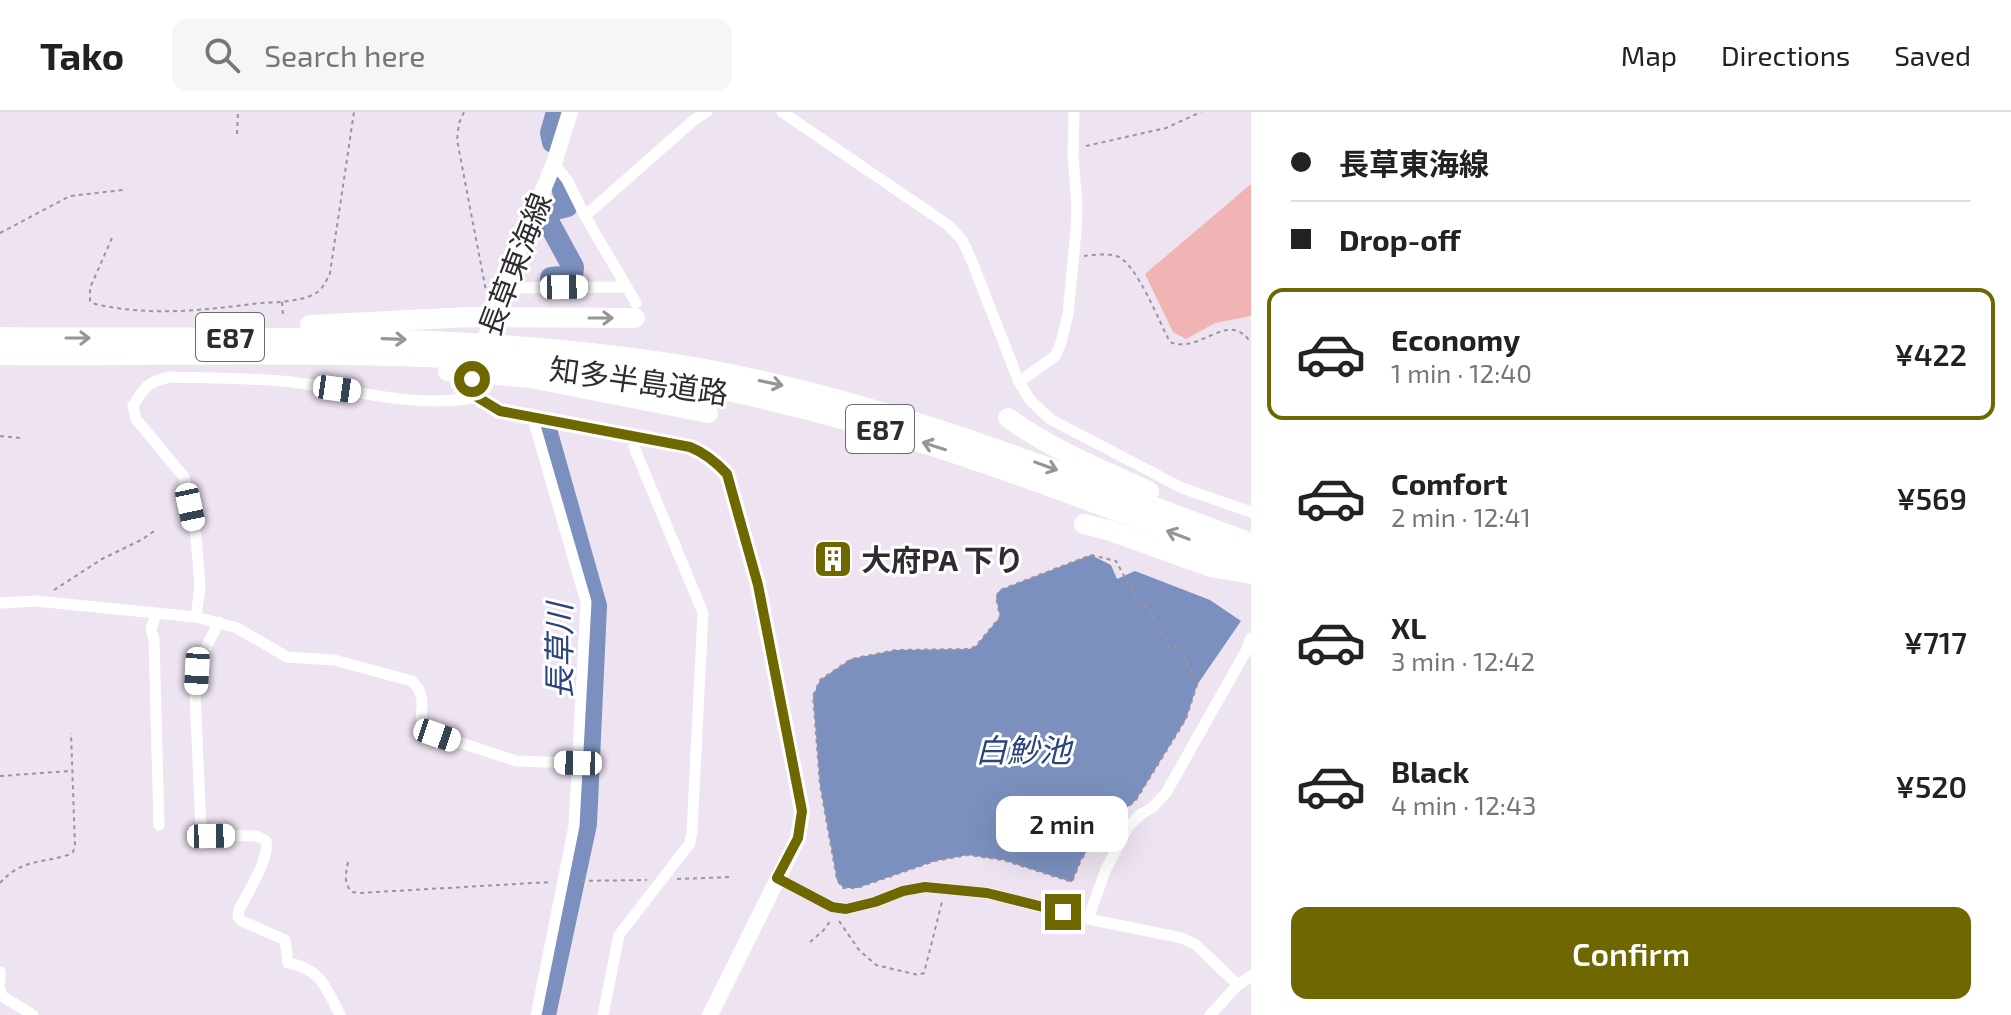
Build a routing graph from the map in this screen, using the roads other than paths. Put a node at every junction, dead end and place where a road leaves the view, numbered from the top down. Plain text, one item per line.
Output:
1 (570, 112) edge
2 (707, 112) edge
3 (782, 112) edge
4 (1074, 112) edge
5 (554, 163) junction
6 (585, 216) junction
7 (626, 287) junction
8 (502, 288) junction
9 (635, 310) joint
10 (504, 311) junction
11 (0, 337) edge
12 (202, 337) junction
13 (0, 355) edge
14 (455, 357) junction
15 (493, 360) junction
16 (1019, 382) junction
17 (477, 397) junction
18 (708, 413) dead end
19 (535, 418) junction
20 (1008, 418) dead end
21 (636, 437) junction
22 (1251, 512) edge
23 (1084, 524) dead end
24 (1251, 528) edge
25 (1251, 543) edge
26 (1251, 562) edge
27 (1251, 574) edge
28 (0, 603) edge
29 (156, 614) junction
30 (196, 617) junction
31 (219, 622) junction
32 (1251, 638) edge
33 (578, 763) junction
34 (159, 825) dead end
35 (777, 878) junction
36 (1088, 919) junction
37 (0, 972) edge
38 (1251, 976) edge
39 (0, 982) edge
40 (1238, 985) junction
41 (0, 989) edge
42 (33, 1015) edge
43 (340, 1015) edge
44 (536, 1015) edge
45 (603, 1015) edge
46 (710, 1015) edge
47 (1210, 1015) edge

1 - 5 main road, 長草東海線
2 - 6 street
3 - 16 street
4 - 16 street
5 - 6 street
5 - 8 main road, 長草東海線
6 - 7 street
7 - 8 street
7 - 9 street
8 - 10 main road, 長草東海線
10 -> 9 highway
10 - 12 highway
10 - 17 main road, 長草東海線
11 -> 12 highway, 知多半島道路 / E87
12 -> 14 highway, 知多半島道路 / E87
13 - 14 highway, E87
14 - 15 highway, 知多半島道路 / E87
14 - 15 highway
15 - 18 highway
15 -> 25 highway, 知多半島道路 / E87
26 -> 15 highway, 知多半島道路 / E87
16 - 22 street
17 - 19 main road
17 - 30 street
19 - 21 main road
19 - 33 street
20 - 24 highway
21 - 35 main road
21 - 45 street
23 - 27 highway
28 - 29 street
29 - 30 street
29 - 34 street
30 - 31 street
31 - 33 street
31 - 43 street
32 - 36 street
33 - 44 street
35 - 36 street
35 - 46 main road
36 - 40 street
37 - 39 street
38 - 40 street
40 - 47 street
41 - 42 street

